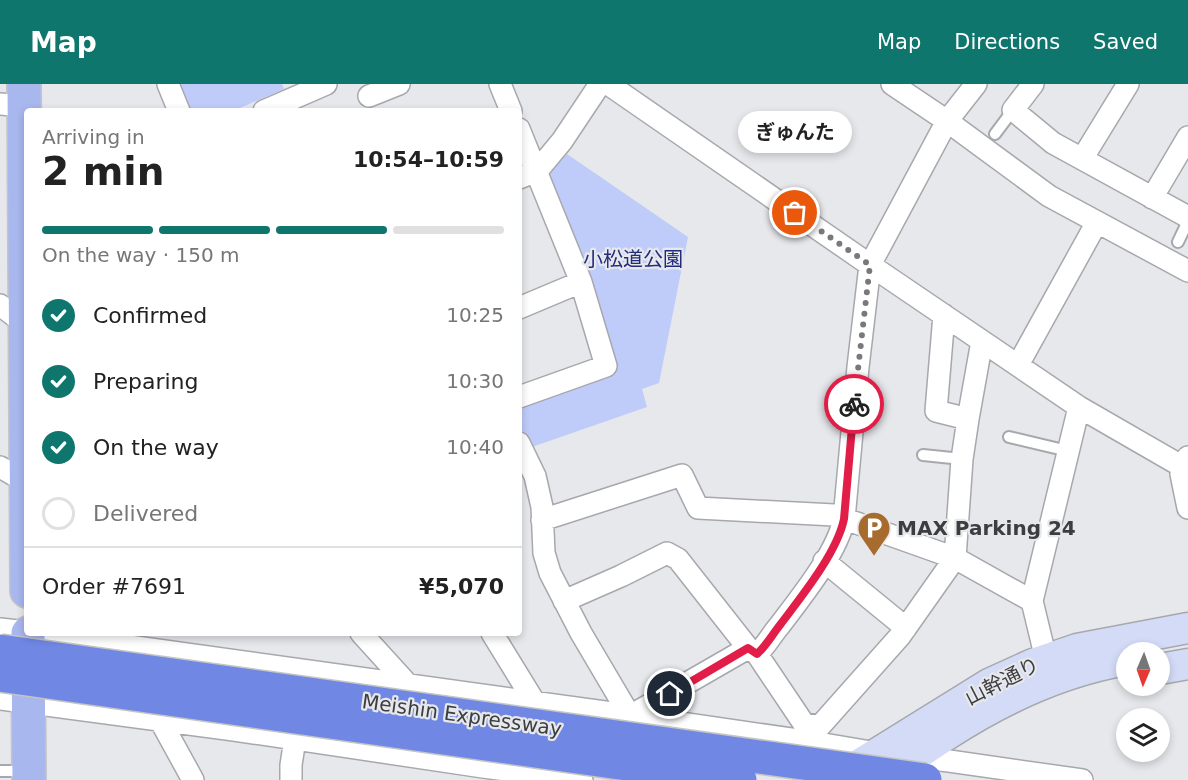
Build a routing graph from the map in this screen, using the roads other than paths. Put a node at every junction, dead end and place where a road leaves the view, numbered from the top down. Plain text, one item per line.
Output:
1 (168, 84) edge
2 (326, 84) edge
3 (399, 84) edge
4 (500, 84) edge
5 (600, 84) edge
6 (608, 84) edge
7 (892, 84) edge
8 (976, 84) edge
9 (1032, 84) edge
10 (1128, 84) edge
11 (369, 97) edge
12 (16, 98) edge
13 (297, 104) edge
14 (178, 108) edge
15 (278, 108) edge
16 (510, 108) edge
17 (1012, 110) junction
18 (947, 121) junction
19 (995, 134) dead end
20 (1188, 137) edge
21 (522, 144) edge
22 (1082, 159) junction
23 (528, 175) edge
24 (1152, 198) junction
25 (1188, 219) edge
26 (1097, 222) junction
27 (1178, 242) dead end
28 (870, 265) junction
29 (1188, 271) edge
30 (581, 282) junction
31 (522, 307) edge
32 (944, 315) junction
33 (19, 323) edge
34 (982, 340) junction
35 (1018, 365) junction
36 (24, 389) edge
37 (522, 396) edge
38 (1079, 407) junction
39 (968, 419) junction
40 (24, 425) edge
41 (1010, 437) dead end
42 (522, 449) edge
43 (1068, 451) junction
44 (923, 455) dead end
45 (962, 459) junction
46 (1186, 463) edge
47 (13, 475) edge
48 (1188, 508) edge
49 (844, 519) junction
50 (542, 520) junction
51 (955, 558) junction
52 (824, 561) junction
53 (24, 566) edge
54 (1032, 601) junction
55 (564, 602) junction
56 (1188, 611) edge
57 (906, 628) junction
58 (1188, 628) edge
59 (0, 629) edge
60 (24, 633) edge
61 (26, 636) edge
62 (56, 636) edge
63 (364, 636) edge
64 (494, 636) edge
65 (1159, 642) edge
66 (1116, 646) edge
67 (1170, 646) edge
68 (1188, 648) edge
69 (153, 650) junction
70 (0, 651) edge
71 (753, 651) junction
72 (1116, 662) edge
73 (1188, 664) edge
74 (1048, 666) junction
75 (1170, 667) edge
76 (0, 675) edge
77 (1116, 678) edge
78 (403, 680) junction
79 (14, 701) edge
80 (535, 703) junction
81 (630, 716) junction
82 (153, 719) junction
83 (812, 733) junction
84 (295, 739) junction
85 (878, 767) edge
86 (919, 769) edge
87 (19, 774) edge
88 (489, 774) edge
89 (193, 780) edge
90 (291, 780) edge
91 (582, 780) edge
92 (740, 780) edge
93 (835, 780) edge
94 (1082, 780) edge

1 - 14 street
2 - 13 street
3 - 11 street
4 - 16 street
5 - 23 street
6 - 28 street
7 - 18 street
8 - 18 street
9 - 17 street
10 - 22 street
12 - 33 main road
13 - 15 street
17 - 19 lane
17 - 22 street
18 - 26 street
18 - 28 street
20 - 24 street
21 - 23 street
22 - 24 street
23 - 30 street
24 - 25 street
25 - 27 lane
26 - 29 street
26 - 35 street
28 - 32 street
28 - 49 street
30 - 31 street
30 - 37 street
32 - 34 street
32 - 39 street
33 - 36 main road
34 - 35 street
34 - 39 street
35 - 38 street
38 - 43 street
38 - 46 street
39 - 45 street
40 - 47 main road
41 - 43 lane
42 - 50 street
43 - 54 street
44 - 45 lane
45 - 51 street
46 - 48 street
47 - 53 main road
49 - 50 street
49 - 51 street
49 - 52 street
50 - 55 street
51 - 54 street
51 - 57 street
52 - 57 street
52 - 71 street
54 - 74 street
55 - 71 street
55 - 81 street
56 - 74 street
57 - 83 street
58 - 65 street, 山幹通り
59 - 60 street
61 - 79 main road
62 - 69 street
63 - 78 street
64 - 80 street
66 - 74 street, 山幹通り
67 - 68 street, 山幹通り
69 - 78 street
69 - 82 street
70 - 86 highway, Meishin Expressway, bridge
71 - 81 street
71 - 83 street
72 - 74 street, 山幹通り
73 - 75 street
74 - 77 street
74 - 85 street, 山幹通り
74 - 86 street, 山幹通り
76 - 92 highway, Meishin Expressway, bridge
78 - 80 street
78 - 88 street
79 - 82 street
79 - 87 main road
80 - 81 street
81 - 83 street
82 - 84 street
82 - 89 street
83 - 85 street
84 - 88 street
84 - 90 street
85 - 86 street, 山幹通り
85 - 93 street, 山幹通り
86 - 94 street
88 - 91 street

